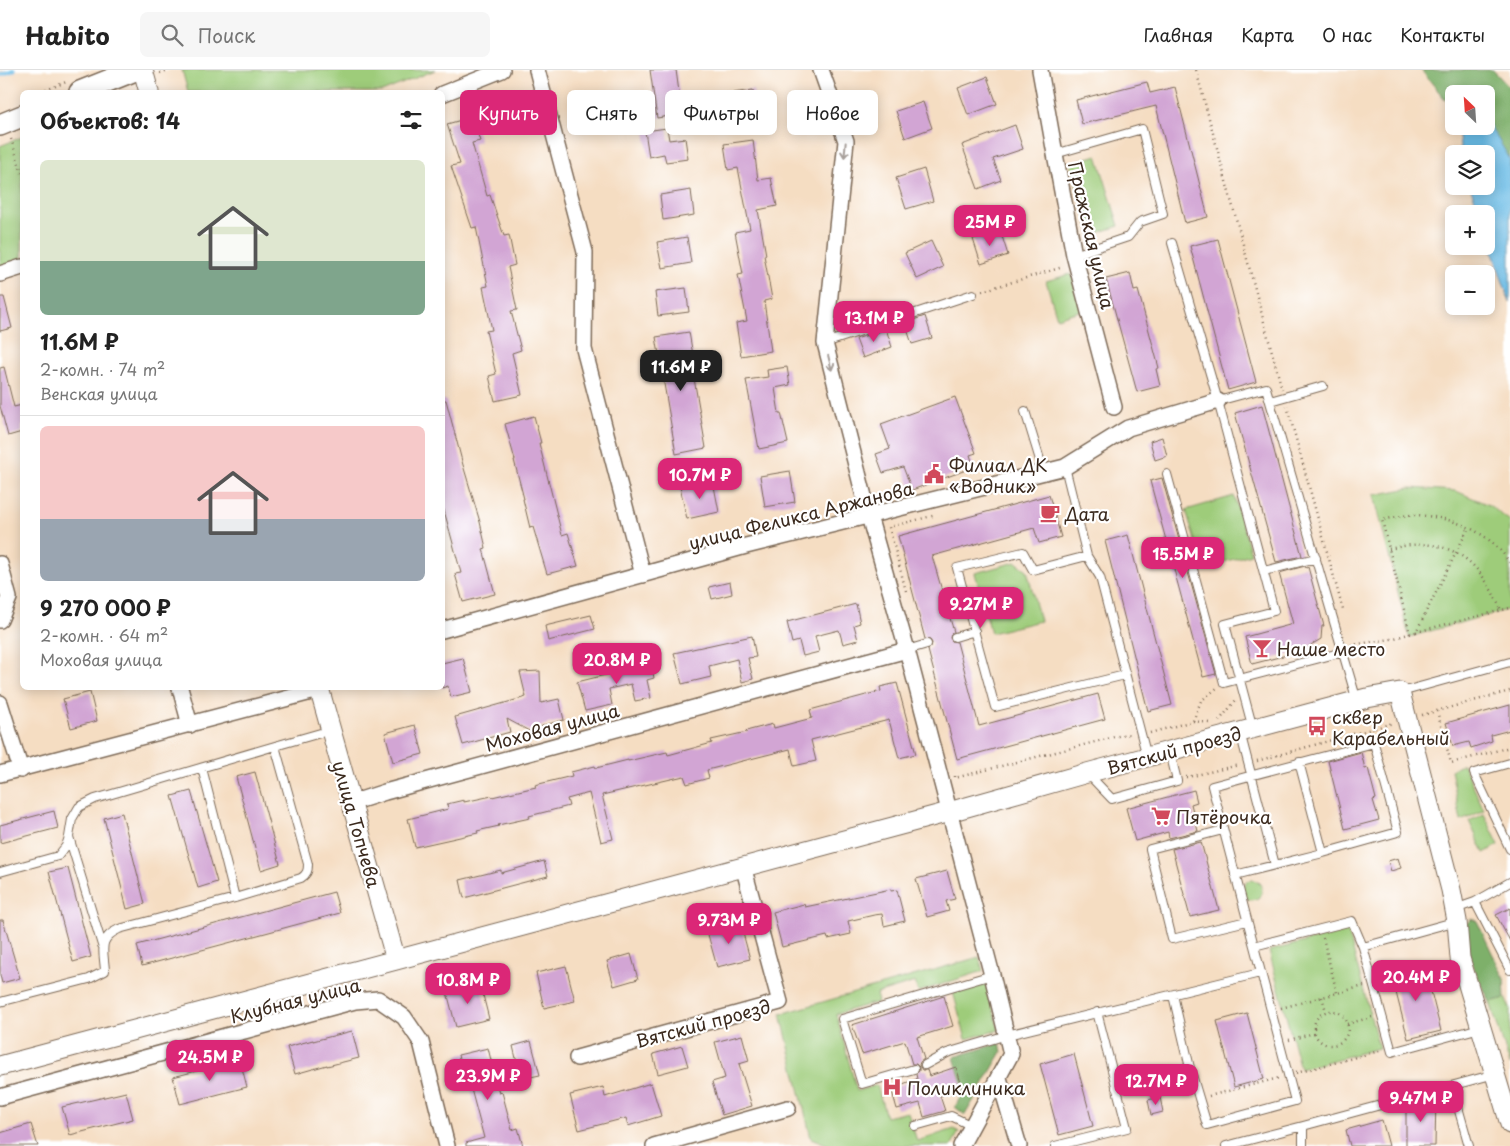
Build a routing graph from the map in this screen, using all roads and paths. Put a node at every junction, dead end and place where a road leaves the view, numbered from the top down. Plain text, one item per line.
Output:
1 (135, 70) edge
2 (143, 70) edge
3 (502, 70) edge
4 (537, 70) edge
5 (821, 70) edge
6 (1040, 70) edge
7 (1196, 70) edge
8 (107, 75) edge
9 (83, 90) edge
10 (148, 90) edge
11 (445, 93) edge
12 (20, 118) edge
13 (5, 131) edge
14 (1054, 154) junction
15 (20, 168) edge
16 (1172, 243) dead end
17 (1075, 259) junction
18 (20, 268) edge
19 (0, 274) edge
20 (973, 294) joint
21 (825, 343) junction
22 (1323, 386) dead end
23 (1284, 397) junction
24 (1218, 401) junction
25 (1270, 401) junction
26 (1114, 407) dead end
27 (1025, 411) dead end
28 (1064, 467) junction
29 (1044, 473) junction
30 (1167, 474) dead end
31 (868, 516) junction
32 (1389, 549) junction
33 (1087, 556) junction
34 (1316, 558) junction
35 (1510, 562) edge
36 (0, 564) edge
37 (1264, 571) junction
38 (643, 575) junction
39 (1510, 608) edge
40 (1501, 610) junction
41 (1344, 616) dead end
42 (0, 620) edge
43 (445, 629) edge
44 (975, 631) junction
45 (1416, 632) dead end
46 (1410, 634) dead end
47 (955, 637) dead end
48 (927, 644) dead end
49 (907, 650) junction
50 (1343, 652) junction
51 (1510, 662) edge
52 (1125, 675) junction
53 (1240, 679) junction
54 (181, 690) edge
55 (315, 690) edge
56 (319, 690) edge
57 (1510, 691) edge
58 (1243, 692) junction
59 (1400, 692) junction
60 (1362, 699) junction
61 (0, 702) edge
62 (1438, 711) junction
63 (1407, 720) junction
64 (1193, 721) dead end
65 (190, 725) junction
66 (1375, 728) junction
67 (331, 730) junction
68 (1246, 731) junction
69 (275, 746) junction
70 (1510, 746) edge
71 (1170, 751) junction
72 (1147, 757) junction
73 (1299, 762) junction
74 (1249, 763) junction
75 (1510, 763) edge
76 (202, 768) junction
77 (21, 770) junction
78 (1175, 771) junction
79 (0, 773) edge
80 (1087, 773) junction
81 (1252, 775) junction
82 (351, 803) junction
83 (949, 812) junction
84 (1224, 830) junction
85 (69, 837) junction
86 (1510, 849) edge
87 (1323, 853) junction
88 (1275, 865) junction
89 (743, 866) junction
90 (0, 872) edge
91 (1235, 875) junction
92 (1510, 882) edge
93 (236, 898) junction
94 (1475, 902) junction
95 (1456, 915) junction
96 (1247, 921) junction
97 (1322, 934) dead end
98 (102, 945) junction
99 (1254, 946) junction
100 (1363, 947) junction
101 (396, 960) junction
102 (1510, 970) edge
103 (1260, 973) junction
104 (992, 975) junction
105 (1337, 993) junction
106 (1367, 993) dead end
107 (1173, 995) junction
108 (1322, 997) junction
109 (0, 1002) edge
110 (1371, 1009) dead end
111 (1097, 1012) junction
112 (1326, 1012) junction
113 (1283, 1016) dead end
114 (1347, 1024) junction
115 (1482, 1028) junction
116 (1287, 1032) dead end
117 (1314, 1033) junction
118 (1007, 1035) junction
119 (1391, 1048) junction
120 (577, 1058) dead end
121 (1296, 1064) dead end
122 (925, 1065) dead end
123 (0, 1066) edge
124 (914, 1068) dead end
125 (1190, 1068) junction
126 (1298, 1073) junction
127 (1495, 1074) junction
128 (1288, 1075) junction
129 (999, 1078) junction
130 (1452, 1086) junction
131 (1116, 1088) junction
132 (0, 1097) edge
133 (1199, 1099) junction
134 (788, 1108) dead end
135 (1510, 1124) edge
136 (915, 1126) dead end
137 (972, 1126) junction
138 (1303, 1126) junction
139 (447, 1146) edge
140 (654, 1146) edge
141 (961, 1146) edge
142 (1019, 1146) edge
143 (1054, 1146) edge
144 (1226, 1146) edge
145 (1303, 1146) edge
146 (1470, 1146) edge

1 - 8 main road
2 - 10 street
3 - 11 street
4 - 38 street
5 -> 21 street
6 - 14 street, Пражская улица
7 - 23 path
8 - 9 main road
12 - 13 main road
13 - 15 path
14 - 17 street, Пражская улица
14 - 17 lane
16 - 24 lane
17 - 20 path
17 - 26 street, Пражская улица
18 - 19 street
20 - 21 lane
21 -> 31 street
22 - 23 lane
23 - 25 lane
23 - 41 path
24 - 25 lane
24 - 28 street, улица Феликса Аржанова
24 - 37 lane
25 - 34 lane
27 - 29 lane
28 - 29 street, улица Феликса Аржанова
28 - 33 lane
29 - 31 street, улица Феликса Аржанова
30 - 53 lane
31 - 38 street, улица Феликса Аржанова
31 - 49 street
32 - 35 path
32 - 40 path
32 - 46 path
33 - 44 lane
33 - 52 lane
34 - 37 lane
34 - 50 lane
36 - 42 street
37 - 53 lane
38 - 43 street, улица Феликса Аржанова
39 - 40 path
40 - 45 path
44 - 47 lane
44 - 52 lane
48 - 49 lane
49 - 82 street, Моховая улица
49 - 83 street
50 - 53 lane
50 - 60 lane
51 - 59 lane
52 - 72 lane
53 - 58 lane
54 - 65 street
55 - 65 street
56 - 67 street, улица Топчева
57 - 62 path
58 - 64 path
58 - 68 lane
59 - 60 street, Вятский проезд
59 - 63 street
60 - 66 path
60 - 68 street, Вятский проезд
61 - 77 street
62 - 63 path
62 - 70 path
63 - 66 path
63 - 95 street
65 - 77 street
66 - 74 path
67 - 69 lane
67 - 82 street, улица Топчева
68 - 71 street, Вятский проезд
68 - 74 lane
69 - 76 lane
69 - 93 lane
71 - 72 street, Вятский проезд
71 - 78 lane
72 - 80 street, Вятский проезд
73 - 81 lane
73 - 87 lane
73 - 87 lane
74 - 78 path
74 - 81 lane
75 - 86 lane
76 - 85 lane
76 - 93 lane
77 - 79 street
78 - 80 lane
80 - 83 street, Вятский проезд
81 - 84 lane
81 - 88 lane
82 - 101 street, улица Топчева
83 - 89 street, Вятский проезд
83 - 104 street
84 - 91 lane
84 - 96 lane
85 - 90 lane
85 - 98 lane
87 - 88 lane
88 - 91 lane
89 - 101 street, Вятский проезд
89 - 120 street, Вятский проезд
91 - 96 lane
92 - 94 lane
93 - 98 lane
94 - 95 lane
94 - 102 lane
95 - 100 lane
95 - 115 street
96 - 99 lane
97 - 105 path
98 - 109 lane
99 - 100 lane
99 - 103 lane
100 - 119 lane
101 - 123 street, Вятский проезд
103 - 107 lane
103 - 128 lane
104 - 118 street
104 - 124 lane
105 - 106 path
105 - 108 path
107 - 111 lane
107 - 125 lane
108 - 112 path
108 - 113 path
110 - 114 path
111 - 118 lane
111 - 131 lane
112 - 114 path
112 - 117 path
114 - 117 path
115 - 119 lane
115 - 127 street
116 - 117 path
118 - 122 lane
118 - 129 street
119 - 126 path
121 - 126 path
125 - 131 lane
125 - 133 lane
126 - 128 path
127 - 130 lane
127 - 135 street
128 - 133 path
128 - 133 lane
129 - 137 street
129 - 142 street
130 - 138 lane
130 - 146 lane
131 - 143 lane
132 - 139 street, Клубная улица
134 - 140 street
136 - 137 lane
137 - 141 street
138 - 144 lane
138 - 145 lane

